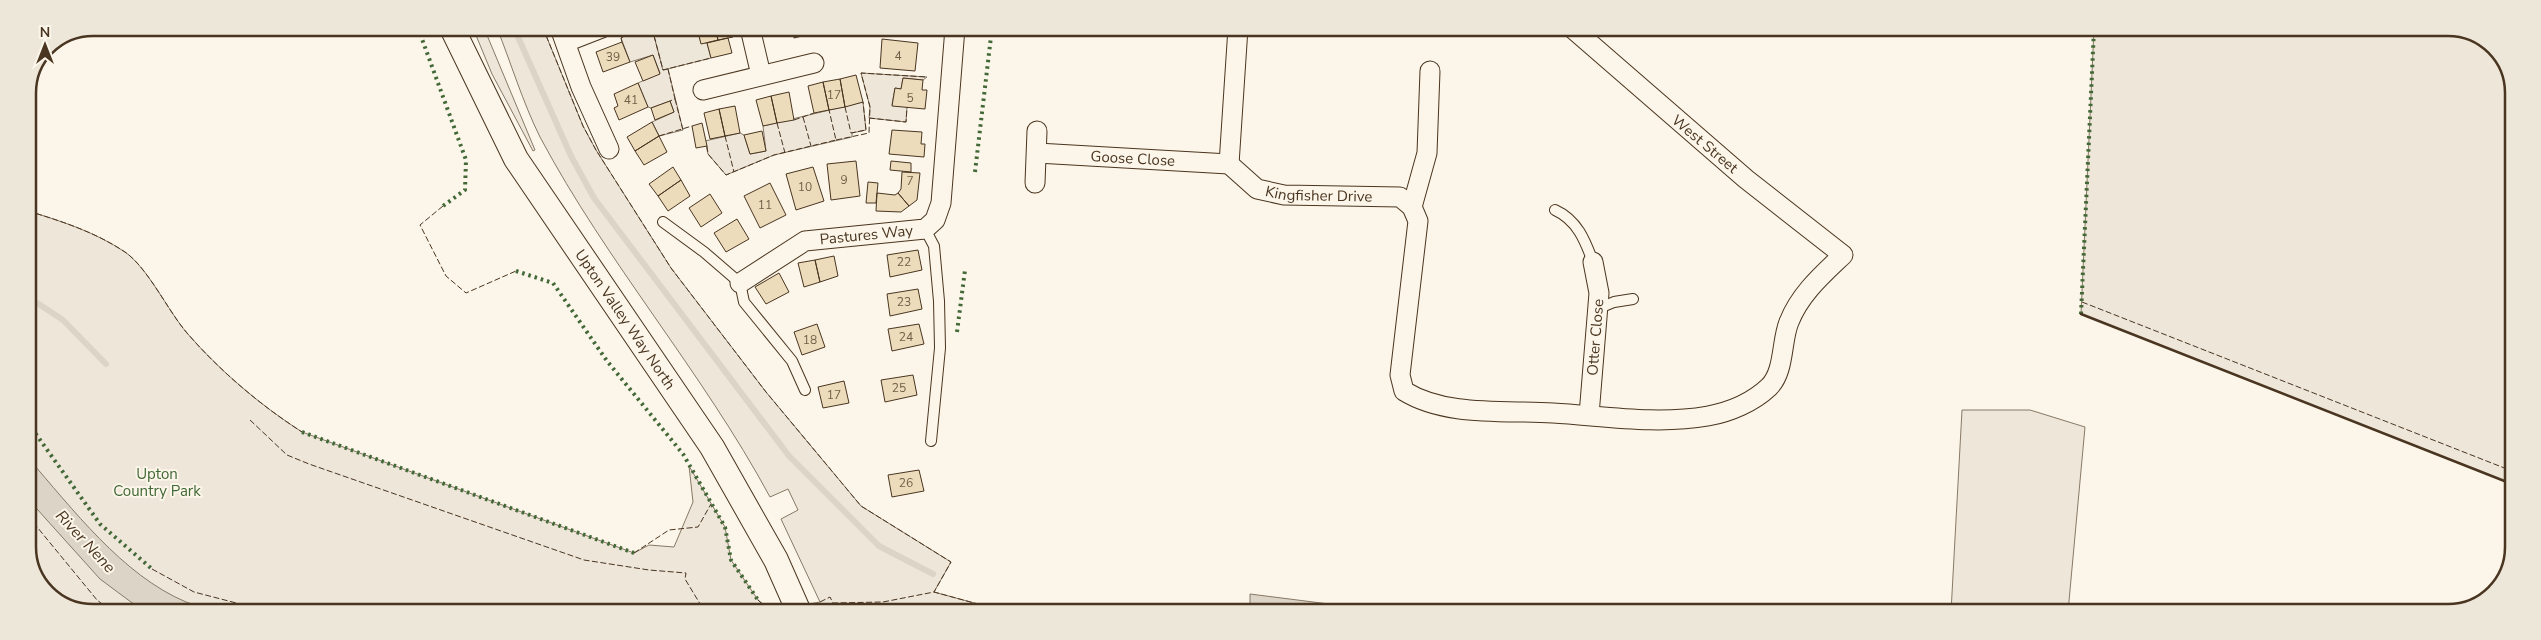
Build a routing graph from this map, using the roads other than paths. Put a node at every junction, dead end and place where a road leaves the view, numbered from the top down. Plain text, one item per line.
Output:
1 (456, 36) edge
2 (563, 36) edge
3 (752, 36) edge
4 (954, 36) edge
5 (1237, 36) edge
6 (1581, 36) edge
7 (814, 62) dead end
8 (1430, 71) dead end
9 (761, 75) junction
10 (703, 90) dead end
11 (1037, 131) dead end
12 (609, 149) dead end
13 (1037, 153) junction
14 (1229, 164) junction
15 (1035, 183) dead end
16 (1412, 207) junction
17 (1555, 210) dead end
18 (663, 222) dead end
19 (925, 229) junction
20 (1593, 262) joint
21 (740, 283) junction
22 (1633, 299) dead end
23 (1597, 309) junction
24 (804, 390) dead end
25 (1588, 415) junction
26 (930, 441) dead end
27 (795, 604) edge

1 - 27 street, Upton Valley Way North
2 - 12 street
3 - 9 street
4 - 19 street, Pastures Way
5 - 14 street
6 - 25 street, West Street
7 - 9 street
8 - 16 street
9 - 10 street
11 - 13 street
13 - 14 street, Goose Close
13 - 15 street
14 - 16 street, Kingfisher Drive
16 - 25 street
17 - 20 lane
18 - 21 lane
19 - 21 street, Pastures Way
19 - 26 lane
20 - 23 street, Otter Close
21 - 24 lane
22 - 23 lane
23 - 25 street, Otter Close

